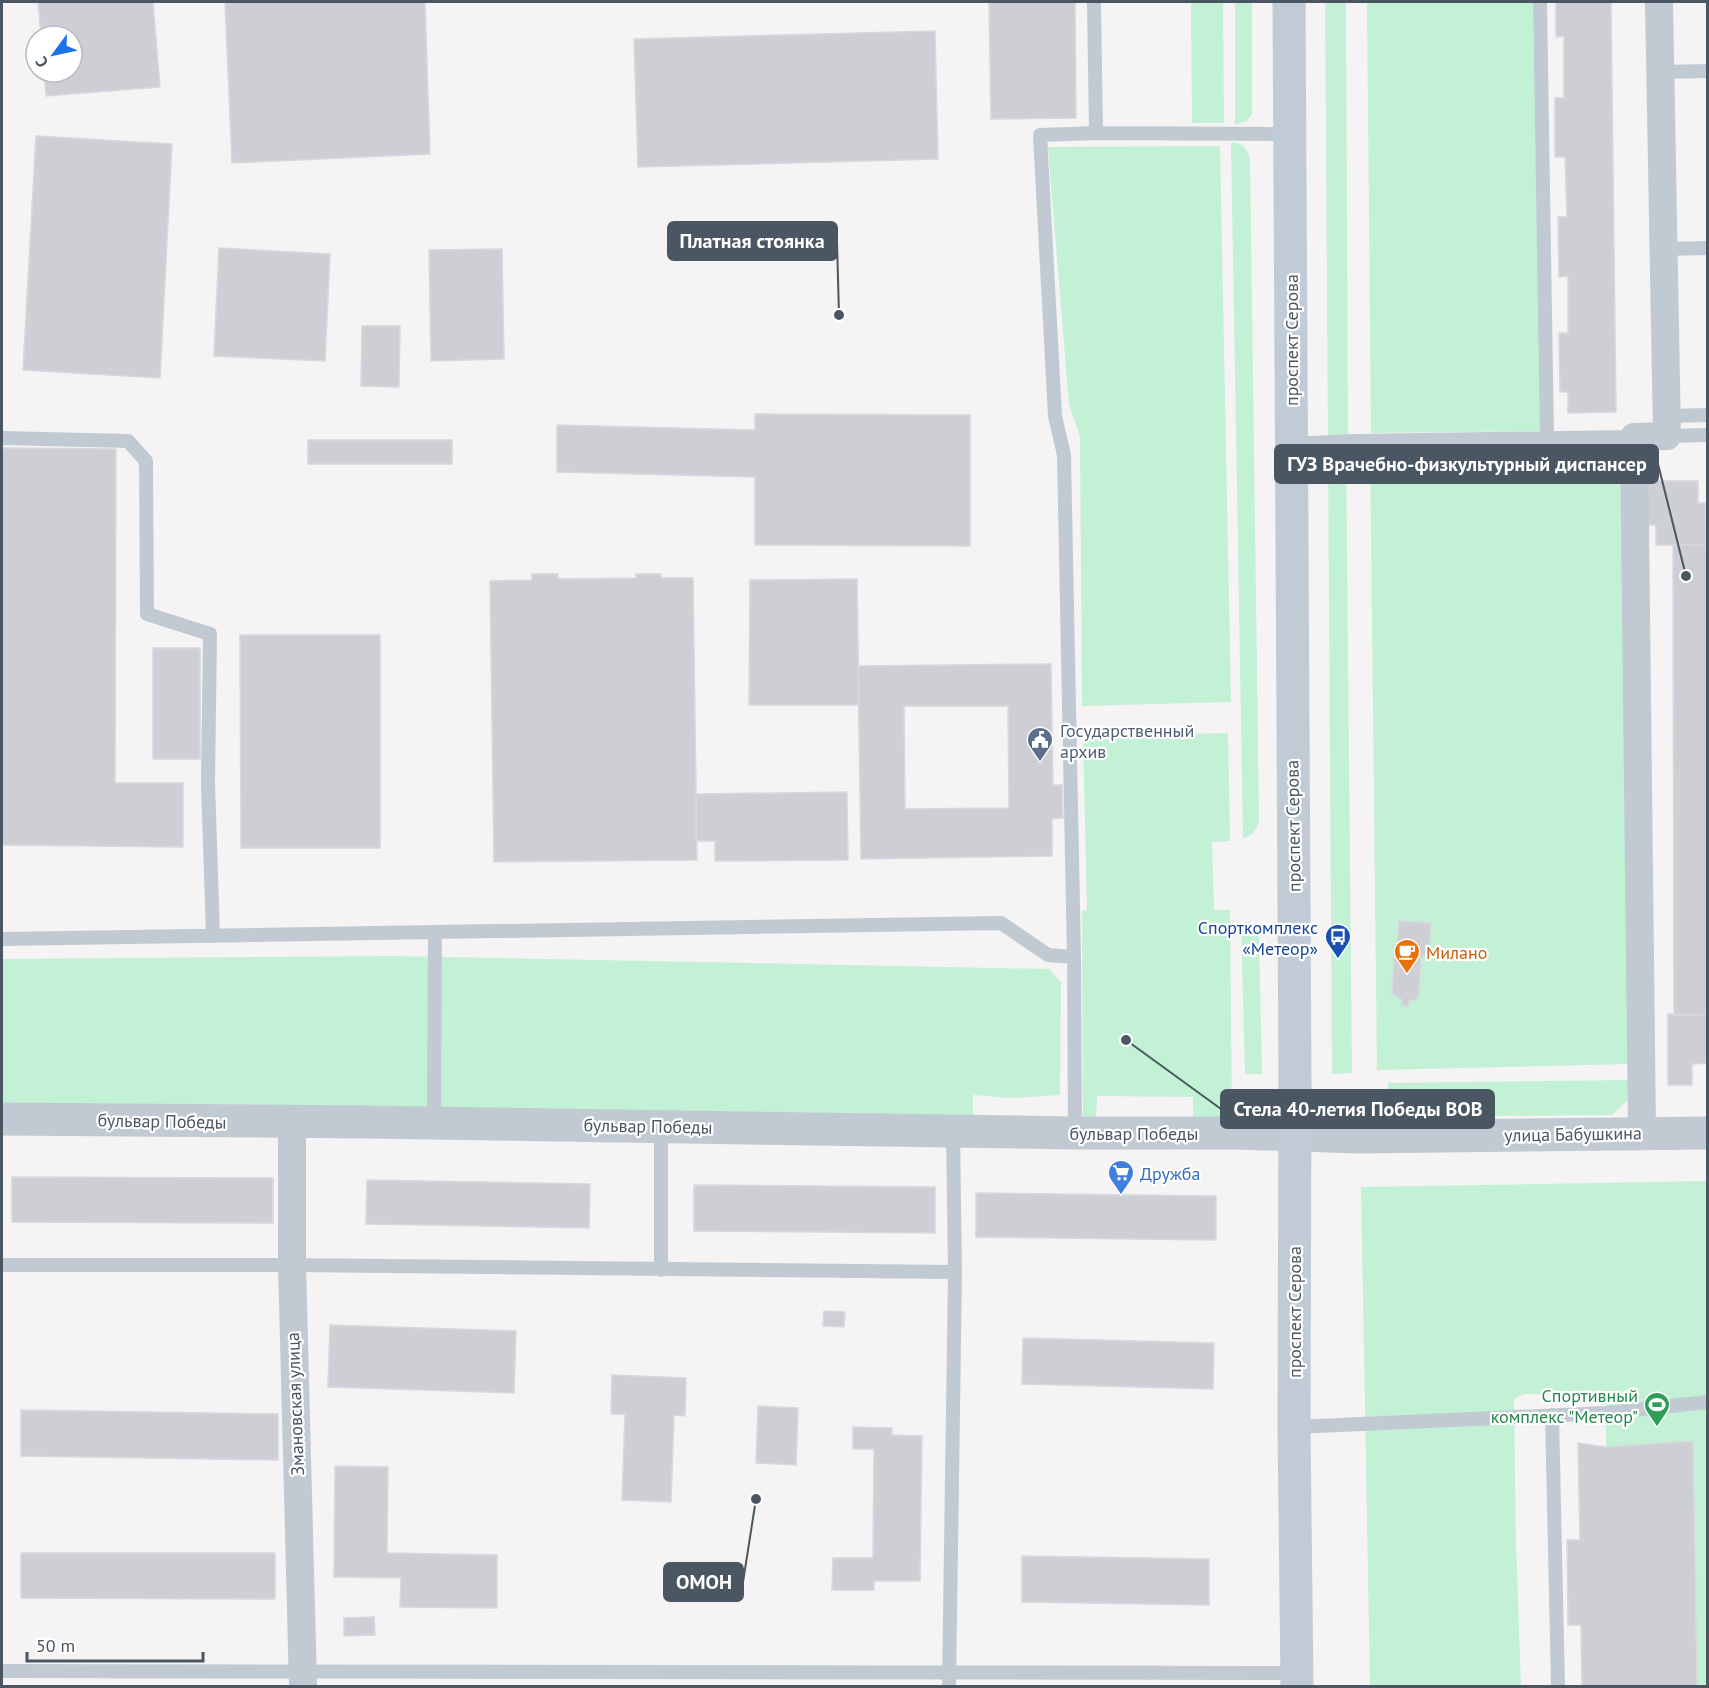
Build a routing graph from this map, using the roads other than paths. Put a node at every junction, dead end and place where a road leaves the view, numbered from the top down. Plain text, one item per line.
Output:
1 (1094, 2) edge
2 (1289, 2) edge
3 (1540, 2) edge
4 (1659, 2) edge
5 (1707, 71) edge
6 (1660, 72) junction
7 (1096, 133) junction
8 (1289, 134) junction
9 (1707, 248) edge
10 (1663, 249) junction
11 (1707, 415) edge
12 (1667, 426) junction
13 (1707, 435) edge
14 (1547, 437) junction
15 (1634, 437) junction
16 (2, 438) edge
17 (1291, 444) junction
18 (435, 932) junction
19 (213, 936) junction
20 (2, 939) edge
21 (1074, 957) junction
22 (2, 1119) edge
23 (292, 1122) junction
24 (434, 1123) junction
25 (661, 1126) junction
26 (953, 1131) junction
27 (1642, 1132) junction
28 (1075, 1133) junction
29 (1707, 1133) edge
30 (1295, 1135) junction
31 (2, 1265) edge
32 (292, 1265) junction
33 (661, 1270) junction
34 (955, 1272) junction
35 (1707, 1402) edge
36 (1552, 1415) junction
37 (1294, 1427) junction
38 (2, 1671) edge
39 (616, 1672) junction
40 (949, 1672) junction
41 (303, 1679) edge
42 (1296, 1680) edge
43 (616, 1686) edge
44 (949, 1686) edge
45 (1558, 1686) edge

1 - 7 lane
2 - 8 main road, проспект Серова
3 - 14 lane
4 - 6 street
5 - 6 lane
6 - 10 street
7 - 8 lane
7 - 21 lane
8 - 17 main road, проспект Серова
9 - 10 lane
10 - 12 street
11 - 12 lane
12 - 13 lane
12 - 15 street
14 - 15 lane
14 - 17 lane
15 - 27 street
16 - 19 lane
17 - 30 main road, проспект Серова
18 - 19 lane
18 - 21 lane
18 - 24 lane
19 - 20 lane
21 - 28 lane
22 - 23 street, бульвар Победы
23 - 24 street, бульвар Победы
23 - 32 street, Змановская улица
24 - 25 street, бульвар Победы
25 - 26 street, бульвар Победы
25 - 33 lane
26 - 28 street, бульвар Победы
26 - 34 lane
27 - 29 street, улица Бабушкина
27 - 30 street, улица Бабушкина
28 - 30 street, бульвар Победы
30 - 37 main road, проспект Серова
31 - 32 lane
32 - 33 lane
32 - 41 street, Змановская улица
33 - 34 lane
34 - 40 lane
35 - 36 lane
36 - 37 lane
36 - 45 lane
37 - 42 main road, проспект Серова
38 - 41 lane
39 - 40 lane
39 - 41 lane
39 - 43 lane
40 - 42 lane
40 - 44 lane

